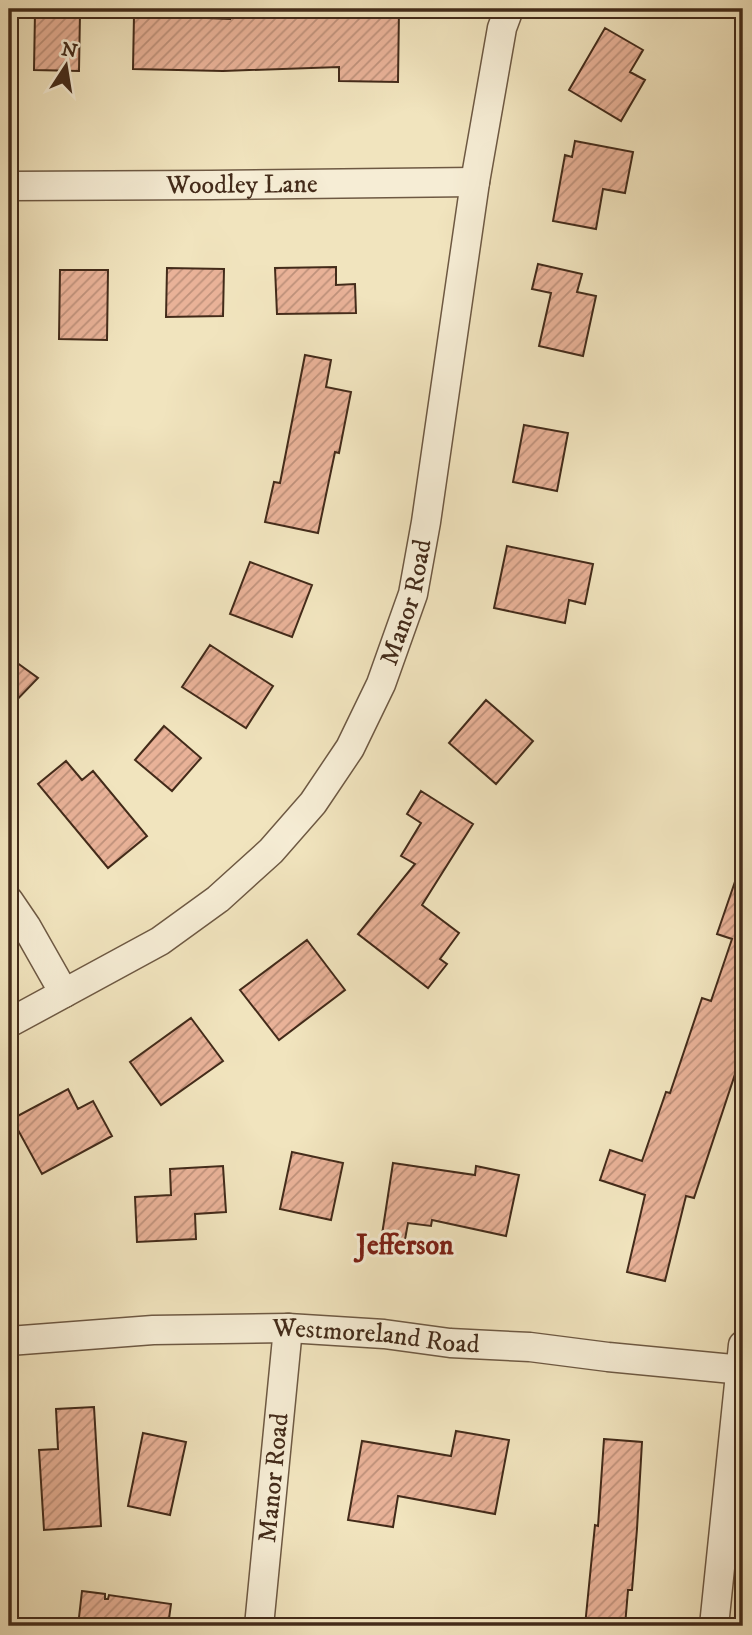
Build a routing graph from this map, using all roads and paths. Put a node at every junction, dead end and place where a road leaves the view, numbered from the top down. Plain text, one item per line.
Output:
1 (509, 9) edge
2 (475, 182) junction
3 (9, 186) edge
4 (9, 901) edge
5 (64, 993) junction
6 (9, 1023) edge
7 (288, 1328) junction
8 (9, 1341) edge
9 (742, 1362) edge
10 (259, 1626) edge
11 (714, 1626) edge

1 - 2 street, Manor Road
2 - 3 street, Woodley Lane
2 - 5 street, Manor Road
4 - 5 street
5 - 6 street, Manor Road
7 - 8 street, Westmoreland Road
7 - 9 street, Westmoreland Road
7 - 10 street, Manor Road
9 - 11 street

